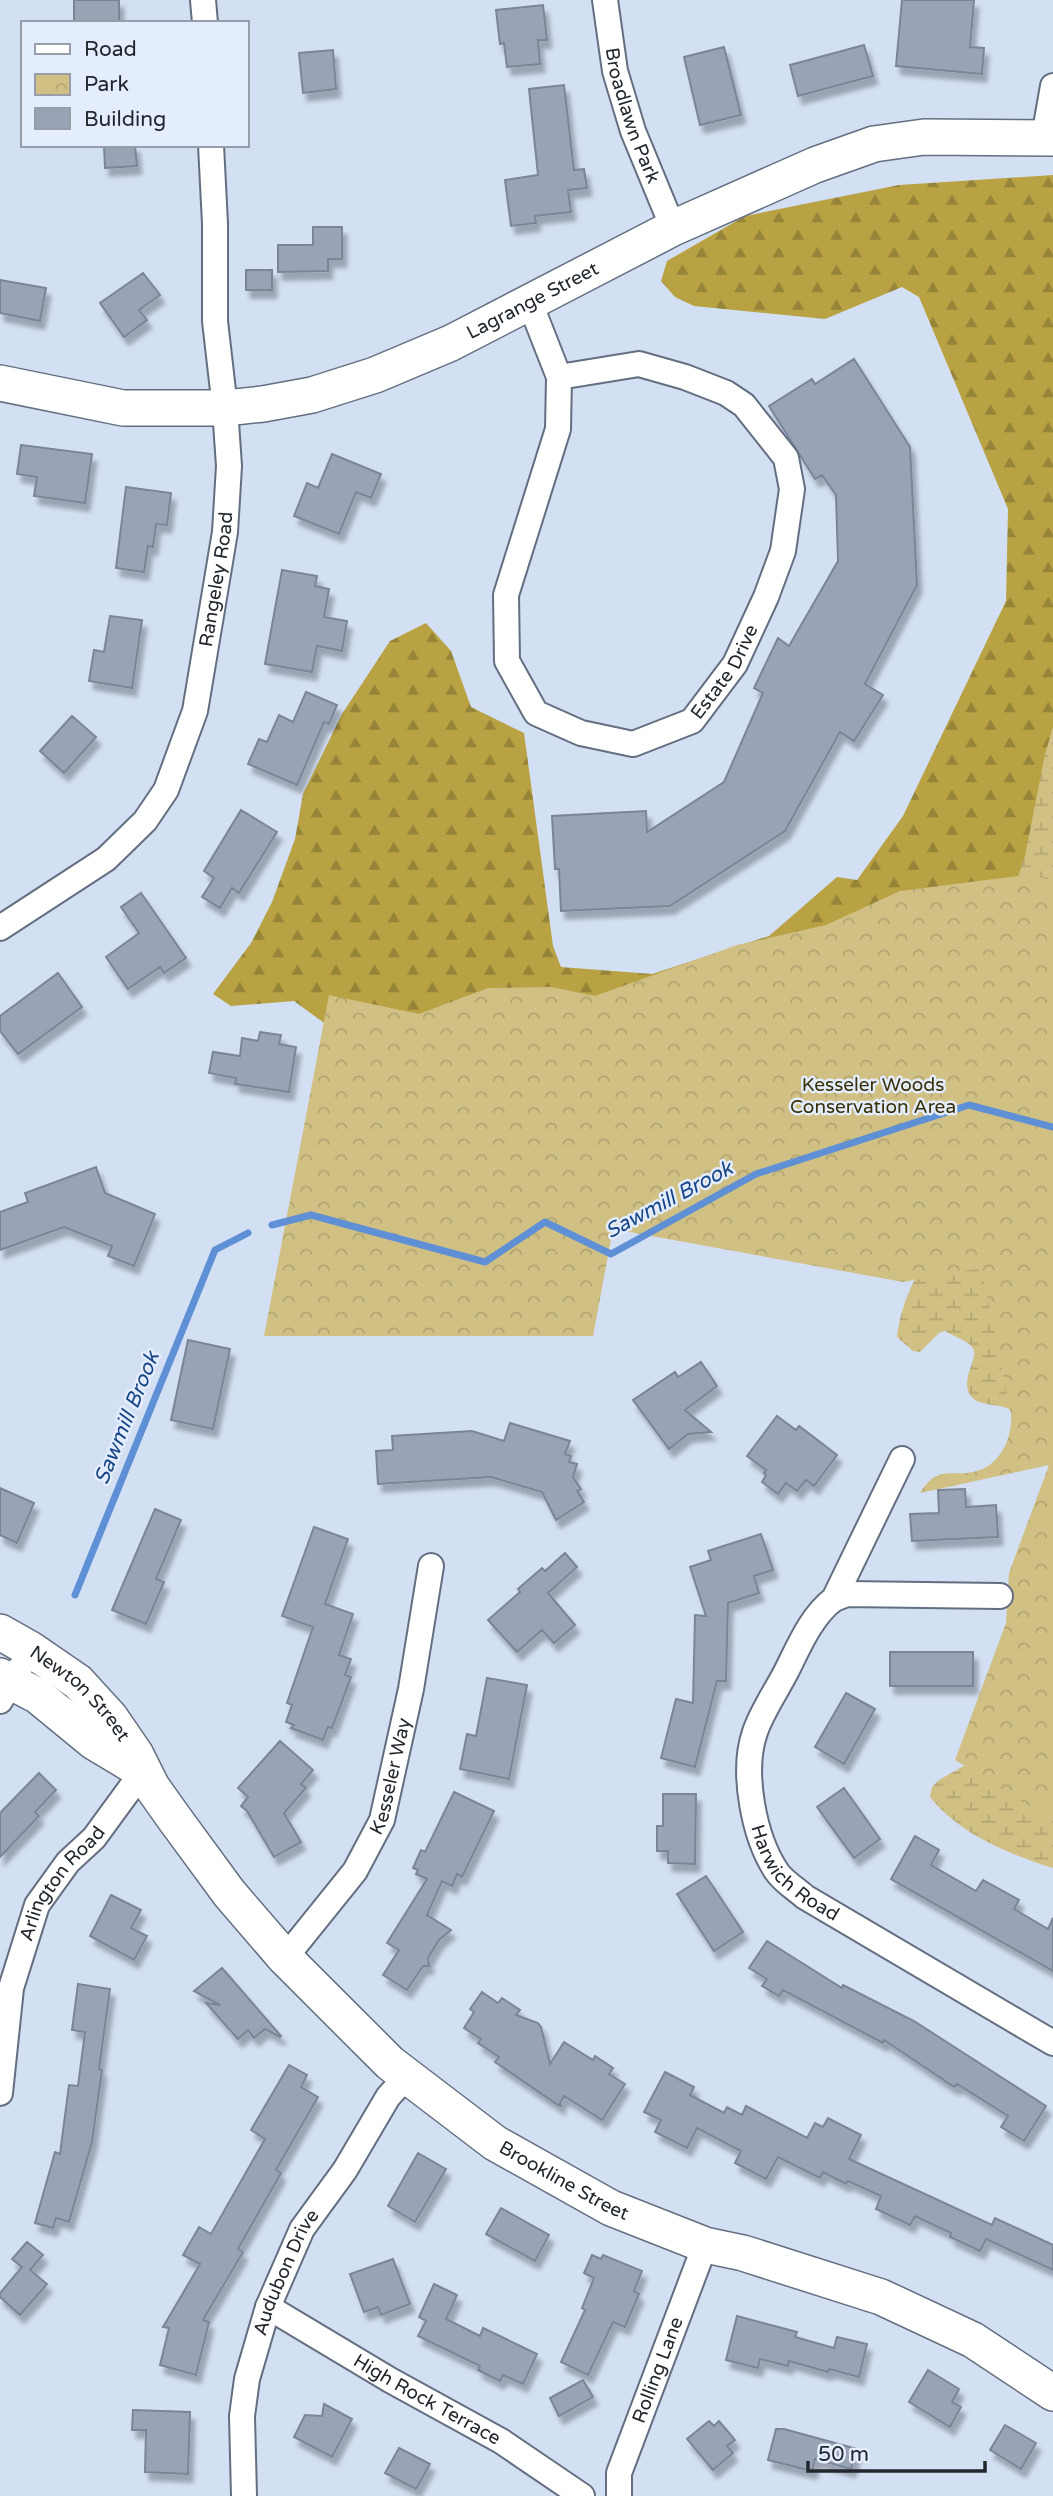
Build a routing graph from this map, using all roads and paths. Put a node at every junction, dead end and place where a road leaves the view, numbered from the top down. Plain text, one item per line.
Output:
1 (203, 0) edge
2 (605, 0) edge
3 (205, 21) edge
4 (1053, 86) edge
5 (1048, 138) edge
6 (211, 147) edge
7 (673, 228) junction
8 (530, 303) junction
9 (559, 377) junction
10 (0, 383) edge
11 (225, 408) junction
12 (0, 928) edge
13 (902, 1459) dead end
14 (431, 1566) dead end
15 (1000, 1596) dead end
16 (834, 1600) junction
17 (0, 1632) edge
18 (30, 1649) junction
19 (4, 1686) edge
20 (143, 1771) junction
21 (174, 1818) joint
22 (285, 1958) junction
23 (1053, 2043) edge
24 (406, 2077) junction
25 (0, 2093) edge
26 (705, 2245) junction
27 (268, 2307) junction
28 (1053, 2393) edge
29 (244, 2496) edge
30 (582, 2496) edge
31 (619, 2496) edge

1 - 3 street
2 - 7 street, Broadlawn Park
4 - 5 street
5 - 7 main road, Lagrange Street
6 - 11 street, Rangeley Road
7 - 8 main road, Lagrange Street
8 - 9 street, Estate Drive
8 - 11 main road, Lagrange Street
9 - 9 street, Estate Drive
10 - 11 main road, Lagrange Street
11 - 12 street, Rangeley Road
13 - 16 street, Harwich Road
14 - 22 street, Kesseler Way
15 - 16 street
16 - 23 street, Harwich Road
17 - 18 main road, Newton Street
18 - 19 street
18 - 20 main road, Newton Street
19 - 20 main road, Newton Street
20 - 21 main road, Newton Street
20 - 25 street, Arlington Road
21 - 22 main road, Brookline Street
22 - 24 main road, Brookline Street
24 - 26 main road, Brookline Street
24 - 27 street, Audubon Drive
26 - 28 main road, Brookline Street
26 - 31 street, Rolling Lane
27 - 29 street, Audubon Drive
27 - 30 street, High Rock Terrace

